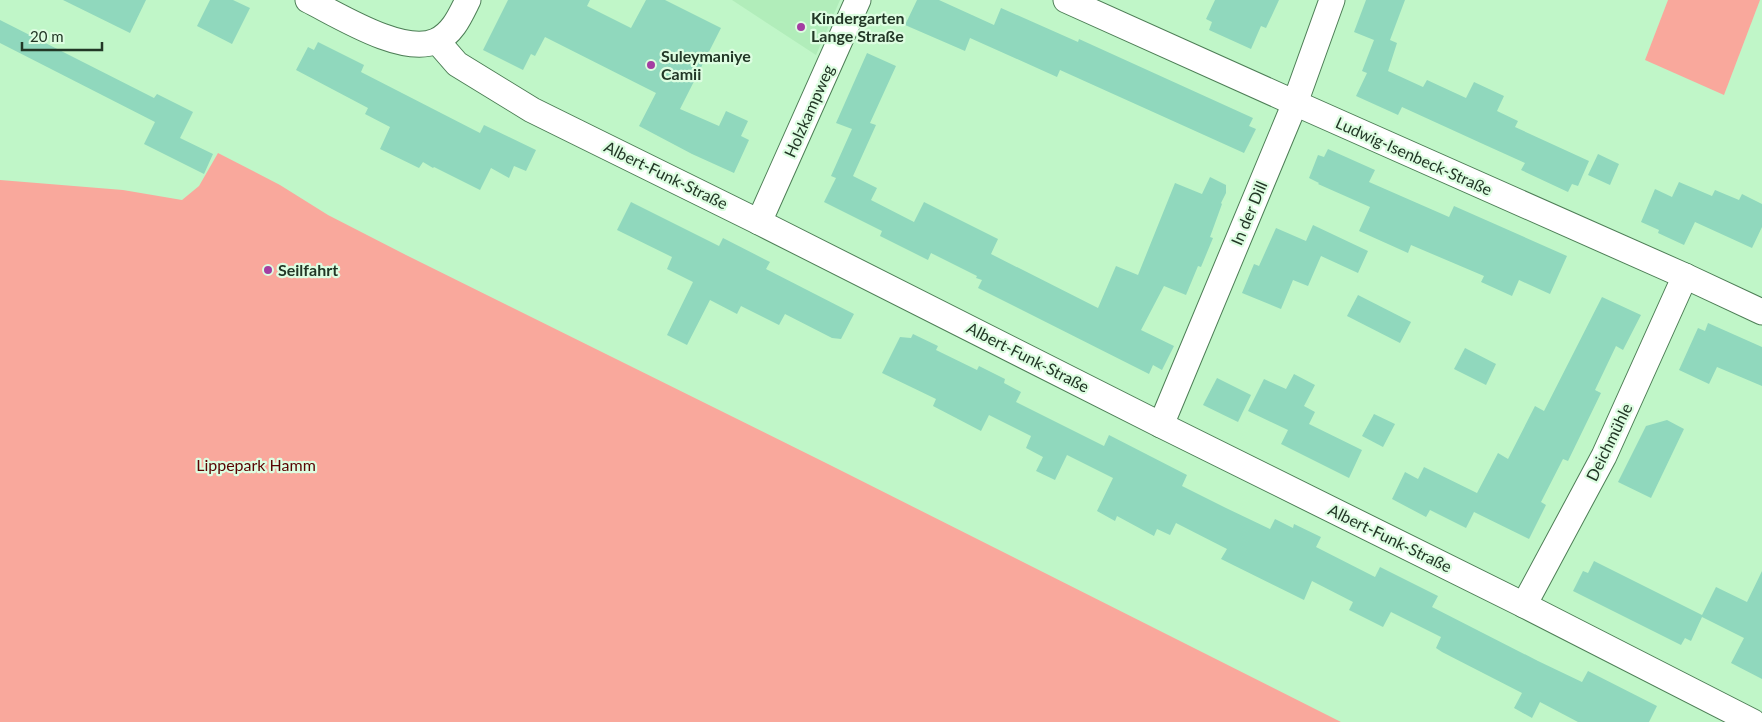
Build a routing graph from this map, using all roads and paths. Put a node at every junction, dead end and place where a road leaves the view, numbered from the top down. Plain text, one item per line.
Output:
1 (308, 0) edge
2 (468, 0) edge
3 (858, 0) edge
4 (1066, 0) edge
5 (1332, 0) edge
6 (437, 41) junction
7 (1295, 103) junction
8 (759, 222) junction
9 (1685, 276) junction
10 (1762, 311) edge
11 (1161, 425) junction
12 (1524, 605) junction
13 (1753, 722) edge

1 - 6 street
2 - 6 street
3 - 8 street, Holzkampweg
4 - 7 street, Ludwig-Isenbeck-Straße
5 - 7 street, In der Dill
6 - 8 street, Albert-Funk-Straße
7 - 9 street, Ludwig-Isenbeck-Straße
7 - 11 street, In der Dill
8 - 11 street, Albert-Funk-Straße
9 - 10 street, Ludwig-Isenbeck-Straße
9 - 12 street, Deichmühle
11 - 12 street, Albert-Funk-Straße
12 - 13 street, Albert-Funk-Straße

